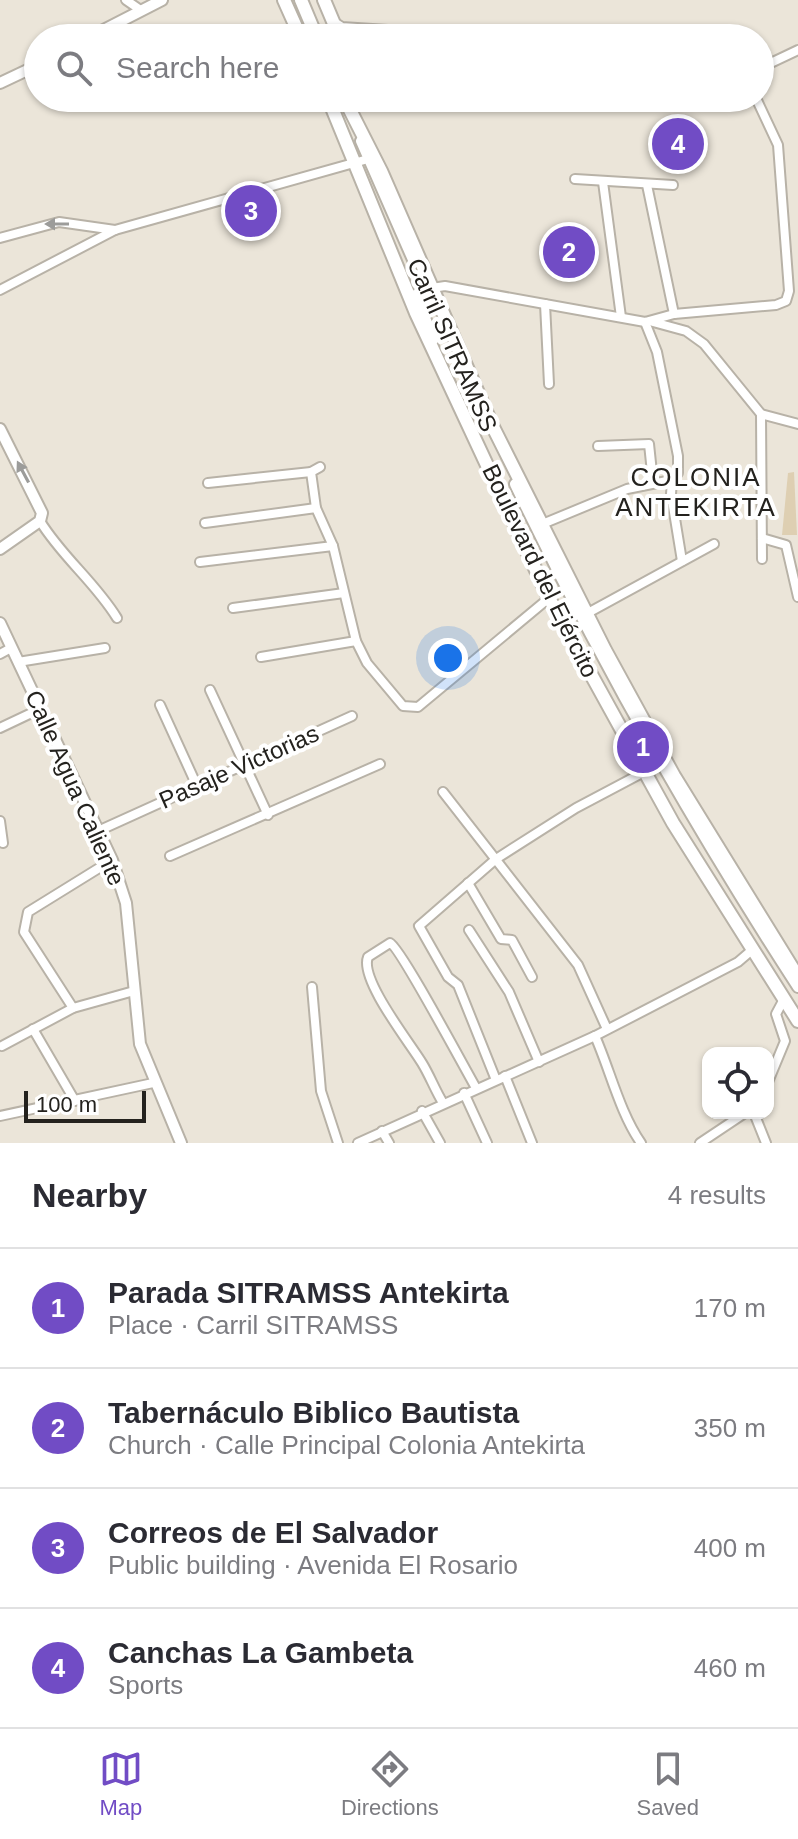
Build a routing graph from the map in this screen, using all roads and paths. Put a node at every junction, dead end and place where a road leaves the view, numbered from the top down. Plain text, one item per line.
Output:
1 (126, 0) edge
2 (162, 0) edge
3 (284, 0) edge
4 (301, 0) edge
5 (324, 0) edge
6 (139, 9) junction
7 (333, 22) joint
8 (113, 24) edge
9 (295, 24) edge
10 (311, 24) edge
11 (337, 24) edge
12 (798, 50) edge
13 (774, 61) edge
14 (24, 72) edge
15 (0, 83) edge
16 (333, 112) edge
17 (350, 112) edge
18 (763, 112) edge
19 (352, 116) junction
20 (368, 159) junction
21 (353, 163) junction
22 (575, 179) dead end
23 (603, 182) junction
24 (647, 185) junction
25 (673, 185) dead end
26 (365, 193) junction
27 (115, 230) junction
28 (0, 238) edge
29 (432, 288) junction
30 (0, 290) edge
31 (545, 304) junction
32 (674, 314) junction
33 (621, 317) junction
34 (649, 322) junction
35 (549, 384) dead end
36 (761, 414) junction
37 (798, 424) edge
38 (0, 429) edge
39 (598, 446) dead end
40 (320, 467) dead end
41 (311, 472) junction
42 (672, 480) junction
43 (653, 482) junction
44 (208, 483) dead end
45 (316, 508) junction
46 (40, 521) junction
47 (205, 523) dead end
48 (540, 525) junction
49 (762, 538) junction
50 (714, 544) dead end
51 (333, 546) junction
52 (0, 549) edge
53 (762, 559) dead end
54 (682, 561) junction
55 (200, 562) dead end
56 (344, 593) junction
57 (798, 597) edge
58 (549, 598) junction
59 (233, 608) dead end
60 (586, 614) junction
61 (117, 618) dead end
62 (0, 623) edge
63 (356, 641) junction
64 (11, 648) junction
65 (105, 648) dead end
66 (0, 654) edge
67 (261, 657) dead end
68 (18, 663) junction
69 (210, 690) dead end
70 (160, 705) dead end
71 (40, 709) junction
72 (352, 716) dead end
73 (0, 728) edge
74 (380, 764) dead end
75 (245, 765) junction
76 (644, 772) junction
77 (197, 786) junction
78 (443, 792) dead end
79 (268, 815) junction
80 (0, 821) edge
81 (98, 831) junction
82 (3, 843) dead end
83 (170, 856) dead end
84 (496, 859) junction
85 (112, 860) junction
86 (468, 883) junction
87 (469, 930) dead end
88 (752, 950) junction
89 (532, 977) dead end
90 (798, 977) edge
91 (312, 987) dead end
92 (798, 987) edge
93 (134, 991) junction
94 (784, 999) junction
95 (73, 1008) junction
96 (798, 1012) edge
97 (798, 1021) edge
98 (33, 1029) junction
99 (607, 1029) junction
100 (595, 1036) junction
101 (2, 1046) dead end
102 (539, 1062) junction
103 (774, 1068) edge
104 (501, 1078) junction
105 (153, 1083) junction
106 (476, 1088) junction
107 (464, 1093) junction
108 (75, 1101) junction
109 (443, 1103) junction
110 (422, 1111) junction
111 (0, 1116) edge
112 (736, 1119) edge
113 (756, 1119) edge
114 (382, 1131) junction
115 (181, 1143) edge
116 (338, 1143) edge
117 (359, 1143) edge
118 (389, 1143) edge
119 (440, 1143) edge
120 (487, 1143) edge
121 (532, 1143) edge
122 (641, 1143) edge
123 (700, 1143) edge
124 (766, 1143) edge

1 - 6 street
2 - 6 main road
3 - 9 highway
4 - 10 highway
5 - 7 highway
6 - 8 main road
7 - 11 street
12 - 13 street
14 - 15 main road
16 - 21 highway, Boulevard del Ejército
17 - 19 highway, Boulevard del Ejército
18 - 32 street
19 - 20 main road, Carril SITRAMSS
19 - 29 highway, Boulevard del Ejército
20 - 21 street
20 - 92 main road, Carril SITRAMSS
21 - 26 highway, Boulevard del Ejército
21 - 27 street
22 - 23 street
23 - 24 street
23 - 33 street
24 - 25 street
24 - 32 street
26 - 58 highway, Boulevard del Ejército
26 - 96 main road, Carril SITRAMSS
27 -> 28 street
27 - 30 street
29 - 31 street
29 - 48 highway, Boulevard del Ejército
31 - 33 street
31 - 35 street
32 - 34 street
33 - 34 street
34 - 36 street
34 - 42 street
36 - 37 street
36 - 49 street
46 -> 38 main road
39 - 43 street
40 - 41 street
41 - 44 street
41 - 45 street
42 - 43 street
42 - 54 street
43 - 48 street
45 - 47 street
45 - 51 street
46 - 52 main road
46 - 61 street
48 - 60 highway, Boulevard del Ejército
49 - 53 street
49 - 57 street
50 - 54 street
51 - 55 street
51 - 56 street
54 - 60 street
56 - 59 street
56 - 63 street
58 - 63 street
58 - 76 highway, Boulevard del Ejército
60 - 90 highway, Boulevard del Ejército
62 - 64 main road, Calle Agua Caliente
63 - 67 street
64 - 66 street
64 - 68 main road, Calle Agua Caliente
65 - 68 street
68 - 71 main road, Calle Agua Caliente
69 - 75 street
70 - 77 street
71 - 73 street
71 - 81 main road, Calle Agua Caliente
72 - 75 street, Pasaje Victorias
74 - 79 street
75 - 77 street, Pasaje Victorias
75 - 79 street
76 - 84 street
76 - 88 highway, Boulevard del Ejército
77 - 81 street, Pasaje Victorias
78 - 84 street
79 - 83 street
80 - 82 street
81 - 85 main road, Calle Agua Caliente
84 - 86 street
84 - 99 street
85 - 93 main road, Calle Agua Caliente
85 - 95 street
86 - 89 street
86 - 104 street
87 - 102 street
88 - 94 highway, Boulevard del Ejército
88 - 99 street
91 - 116 street
93 - 95 street
93 - 105 main road, Calle Agua Caliente
94 - 97 highway, Boulevard del Ejército
94 - 103 street
95 - 98 street
98 - 101 street
98 - 108 street
99 - 100 street
100 - 102 street
100 - 122 street
102 - 104 street
104 - 106 street
104 - 121 street
105 - 108 street
105 - 115 main road, Calle Agua Caliente
106 - 107 street
106 - 109 street
107 - 109 street
107 - 120 street
108 - 111 street
109 - 110 street
110 - 114 street
110 - 119 street
112 - 123 street
113 - 124 street
114 - 117 street
114 - 118 street

